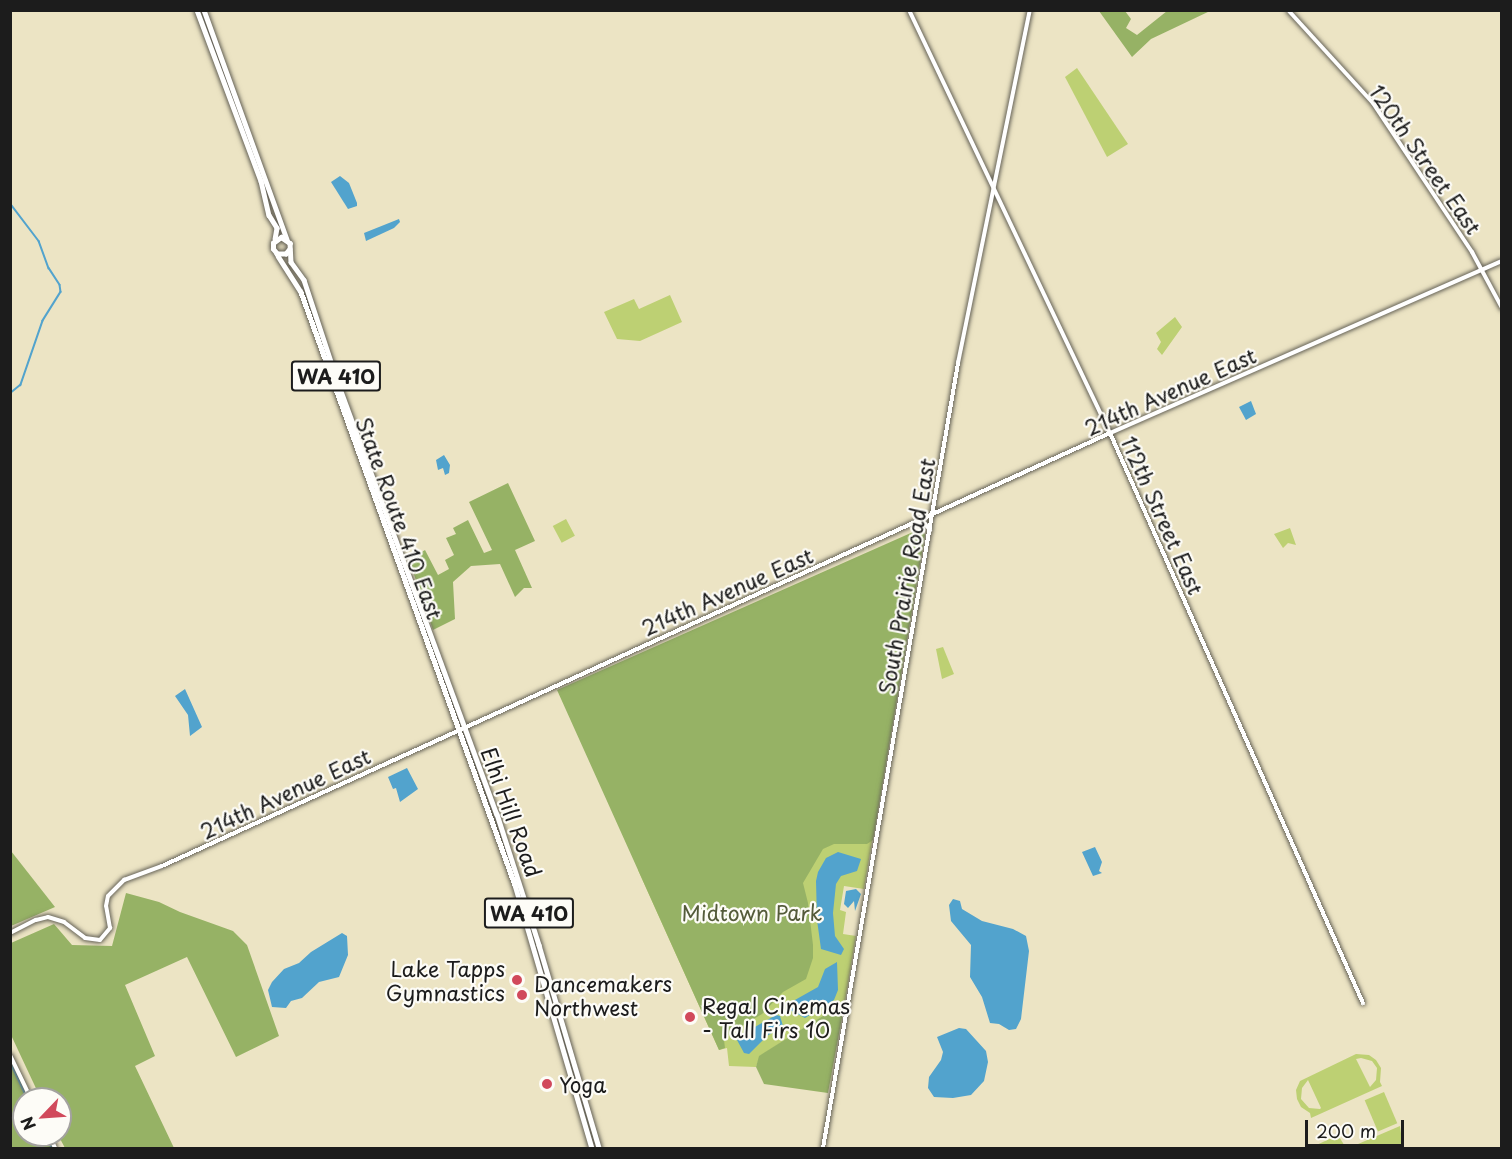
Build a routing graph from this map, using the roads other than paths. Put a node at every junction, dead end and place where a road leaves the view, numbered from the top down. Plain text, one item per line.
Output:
1 (197, 10) edge
2 (204, 10) edge
3 (909, 10) edge
4 (1030, 10) edge
5 (1288, 10) edge
6 (998, 172) junction
7 (987, 173) junction
8 (994, 188) junction
9 (990, 206) junction
10 (1002, 206) junction
11 (287, 239) junction
12 (274, 241) junction
13 (290, 249) junction
14 (277, 254) junction
15 (1502, 261) edge
16 (1482, 269) junction
17 (1502, 308) edge
18 (1110, 433) junction
19 (935, 501) junction
20 (946, 508) junction
21 (932, 514) junction
22 (916, 521) junction
23 (930, 530) junction
24 (464, 728) junction
25 (459, 730) junction
26 (10, 933) edge
27 (1363, 1003) dead end
28 (10, 1055) edge
29 (26, 1087) edge
30 (592, 1149) edge
31 (599, 1149) edge
32 (823, 1149) edge

1 - 12 main road, WA 410
2 - 11 main road, WA 410
3 - 7 street, 112th Street East
4 - 6 street, South Prairie Road East
5 - 16 street, 120th Street East
6 - 7 street
6 - 8 street, South Prairie Road East
7 - 8 street, 112th Street East
8 - 9 street, South Prairie Road East
8 - 10 street, 112th Street East
9 - 10 street
9 - 19 street, South Prairie Road East
10 - 18 street, 112th Street East
11 - 12 main road
11 - 13 main road, WA 410
12 - 14 main road, WA 410
13 - 14 main road
13 - 24 main road, State Route 410 East / WA 410
14 - 25 main road, State Route 410 East / WA 410
15 - 16 street, 214th Avenue East
16 - 17 street, 120th Street East
16 - 18 street, 214th Avenue East
18 - 20 street, 214th Avenue East
18 - 27 street, 112th Street East
19 - 20 street
19 - 21 street, South Prairie Road East
20 - 21 street, 214th Avenue East
21 - 22 street, 214th Avenue East
21 - 23 street, South Prairie Road East
22 - 23 street
22 - 24 street, 214th Avenue East
23 - 32 street, South Prairie Road East
24 - 25 street, 214th Avenue East
24 - 31 main road, Elhi Hill Road / WA 410
25 - 26 street, 214th Avenue East
25 - 30 main road, Elhi Hill Road / WA 410
28 - 29 street

